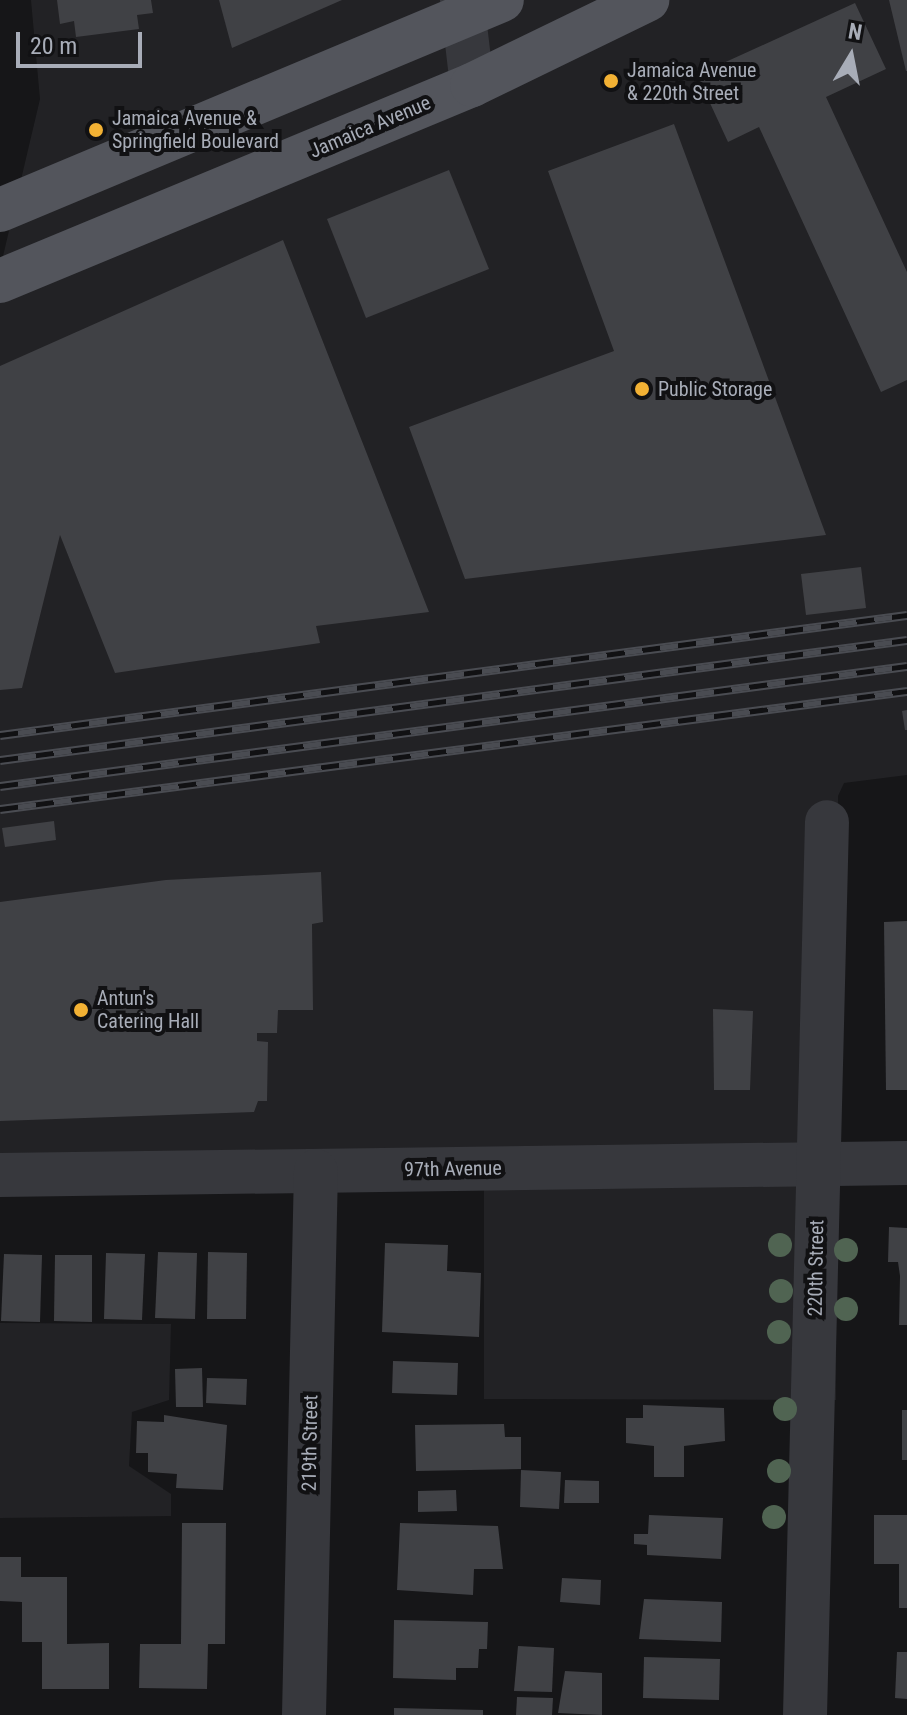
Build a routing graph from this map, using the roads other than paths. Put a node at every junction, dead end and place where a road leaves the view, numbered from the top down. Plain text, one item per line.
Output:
1 (647, 0) edge
2 (476, 6) edge
3 (472, 85) junction
4 (0, 210) edge
5 (0, 281) edge
6 (827, 822) dead end
7 (907, 1163) edge
8 (819, 1164) junction
9 (316, 1171) junction
10 (0, 1175) edge
11 (304, 1715) edge
12 (805, 1715) edge

1 - 3 main road, Jamaica Avenue
2 - 3 street
2 - 4 main road
3 - 5 main road, Jamaica Avenue
6 - 8 street, 220th Street
7 - 8 street, 97th Avenue
8 - 9 street, 97th Avenue
8 - 12 street, 220th Street
9 - 10 street, 97th Avenue
9 - 11 street, 219th Street

